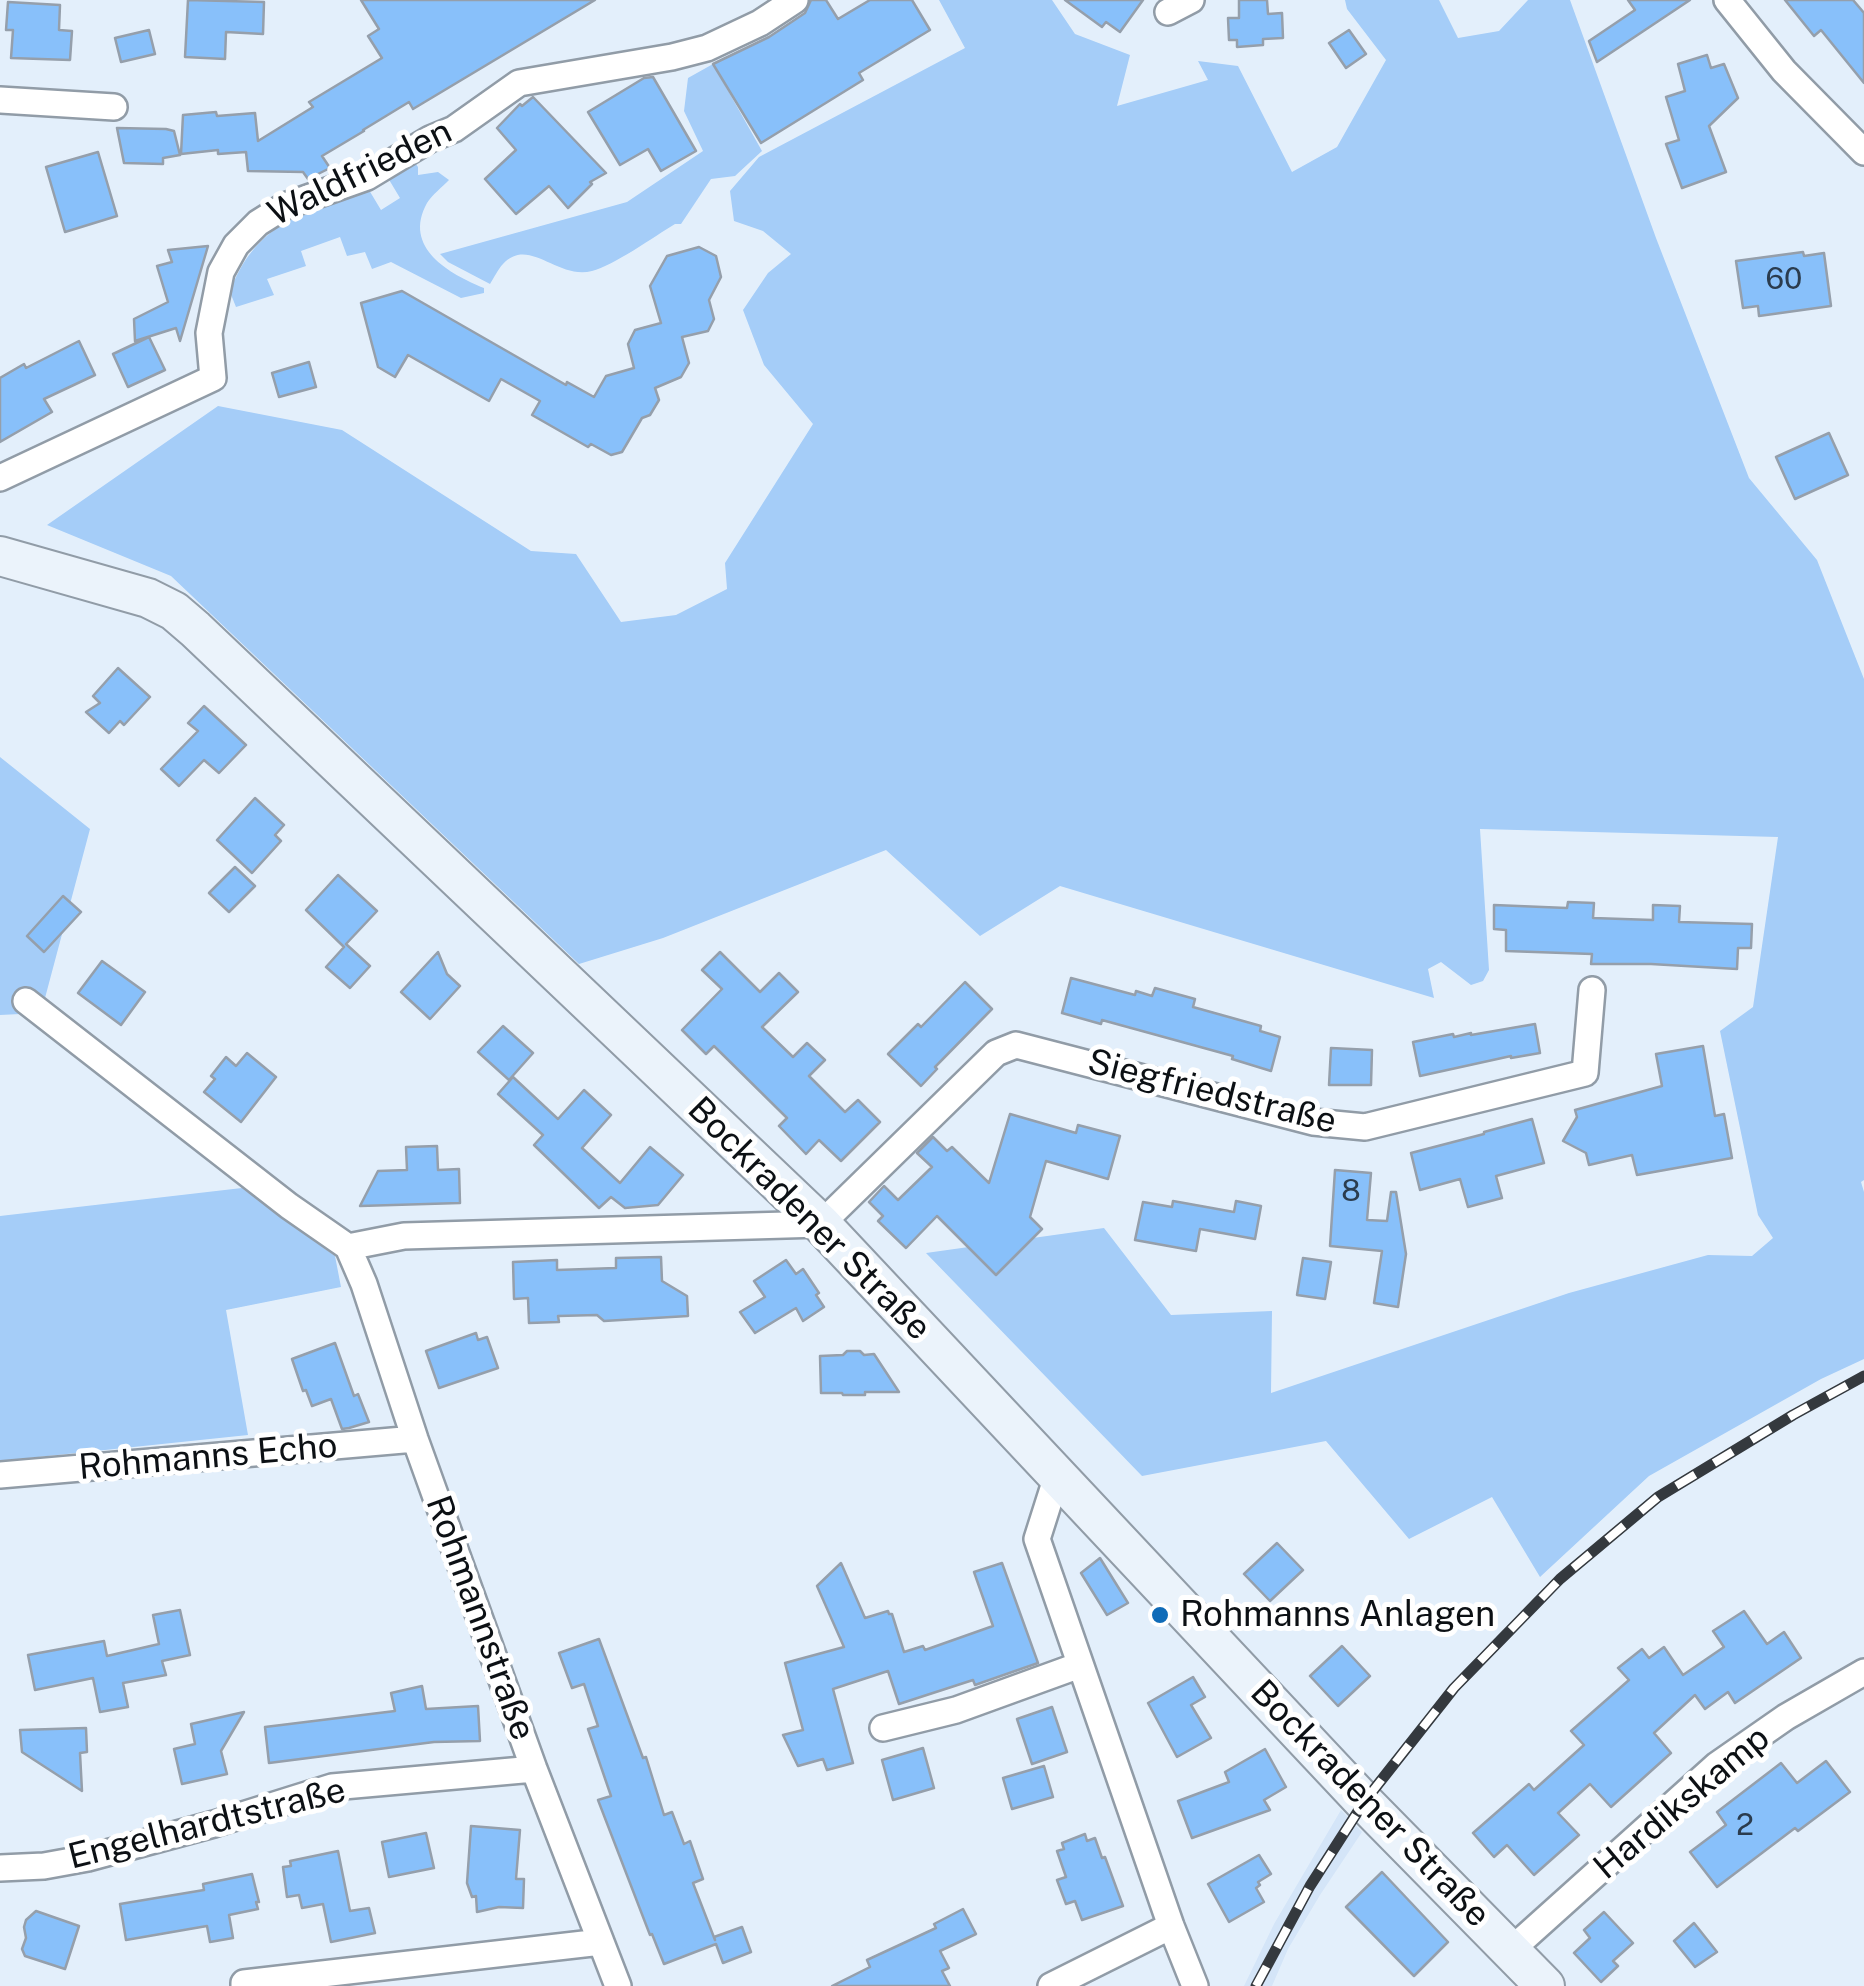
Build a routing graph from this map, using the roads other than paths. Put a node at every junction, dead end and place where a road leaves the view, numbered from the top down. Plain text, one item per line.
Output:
1 (795, 0) edge
2 (1727, 0) edge
3 (0, 100) edge
4 (114, 107) dead end
5 (1864, 152) edge
6 (0, 478) edge
7 (0, 556) edge
8 (1592, 990) dead end
9 (26, 1001) dead end
10 (821, 1224) junction
11 (348, 1247) junction
12 (416, 1439) junction
13 (0, 1474) edge
14 (1057, 1476) junction
15 (1080, 1665) junction
16 (1864, 1672) edge
17 (883, 1728) dead end
18 (534, 1769) junction
19 (0, 1868) edge
20 (1172, 1926) junction
21 (600, 1942) junction
22 (1512, 1950) junction
23 (244, 1986) edge
24 (618, 1986) edge
25 (1051, 1986) edge
26 (1196, 1986) edge
27 (1545, 1986) edge

1 - 6 street, Waldfrieden
2 - 5 street
3 - 4 street
7 - 10 street, Bockradener Straße
8 - 10 street, Siegfriedstraße
9 - 11 street
10 - 11 street
10 - 14 street, Bockradener Straße
11 - 12 street, Rohmannstraße
12 - 13 street, Rohmanns Echo
12 - 18 street, Rohmannstraße
14 - 15 street
14 - 22 street, Bockradener Straße
15 - 17 street
15 - 20 street
16 - 22 street, Hardikskamp
18 - 19 street, Engelhardtstraße
18 - 21 street, Rohmannstraße
20 - 25 street
20 - 26 street
21 - 23 street
21 - 24 street, Rohmannstraße
22 - 27 street, Bockradener Straße

